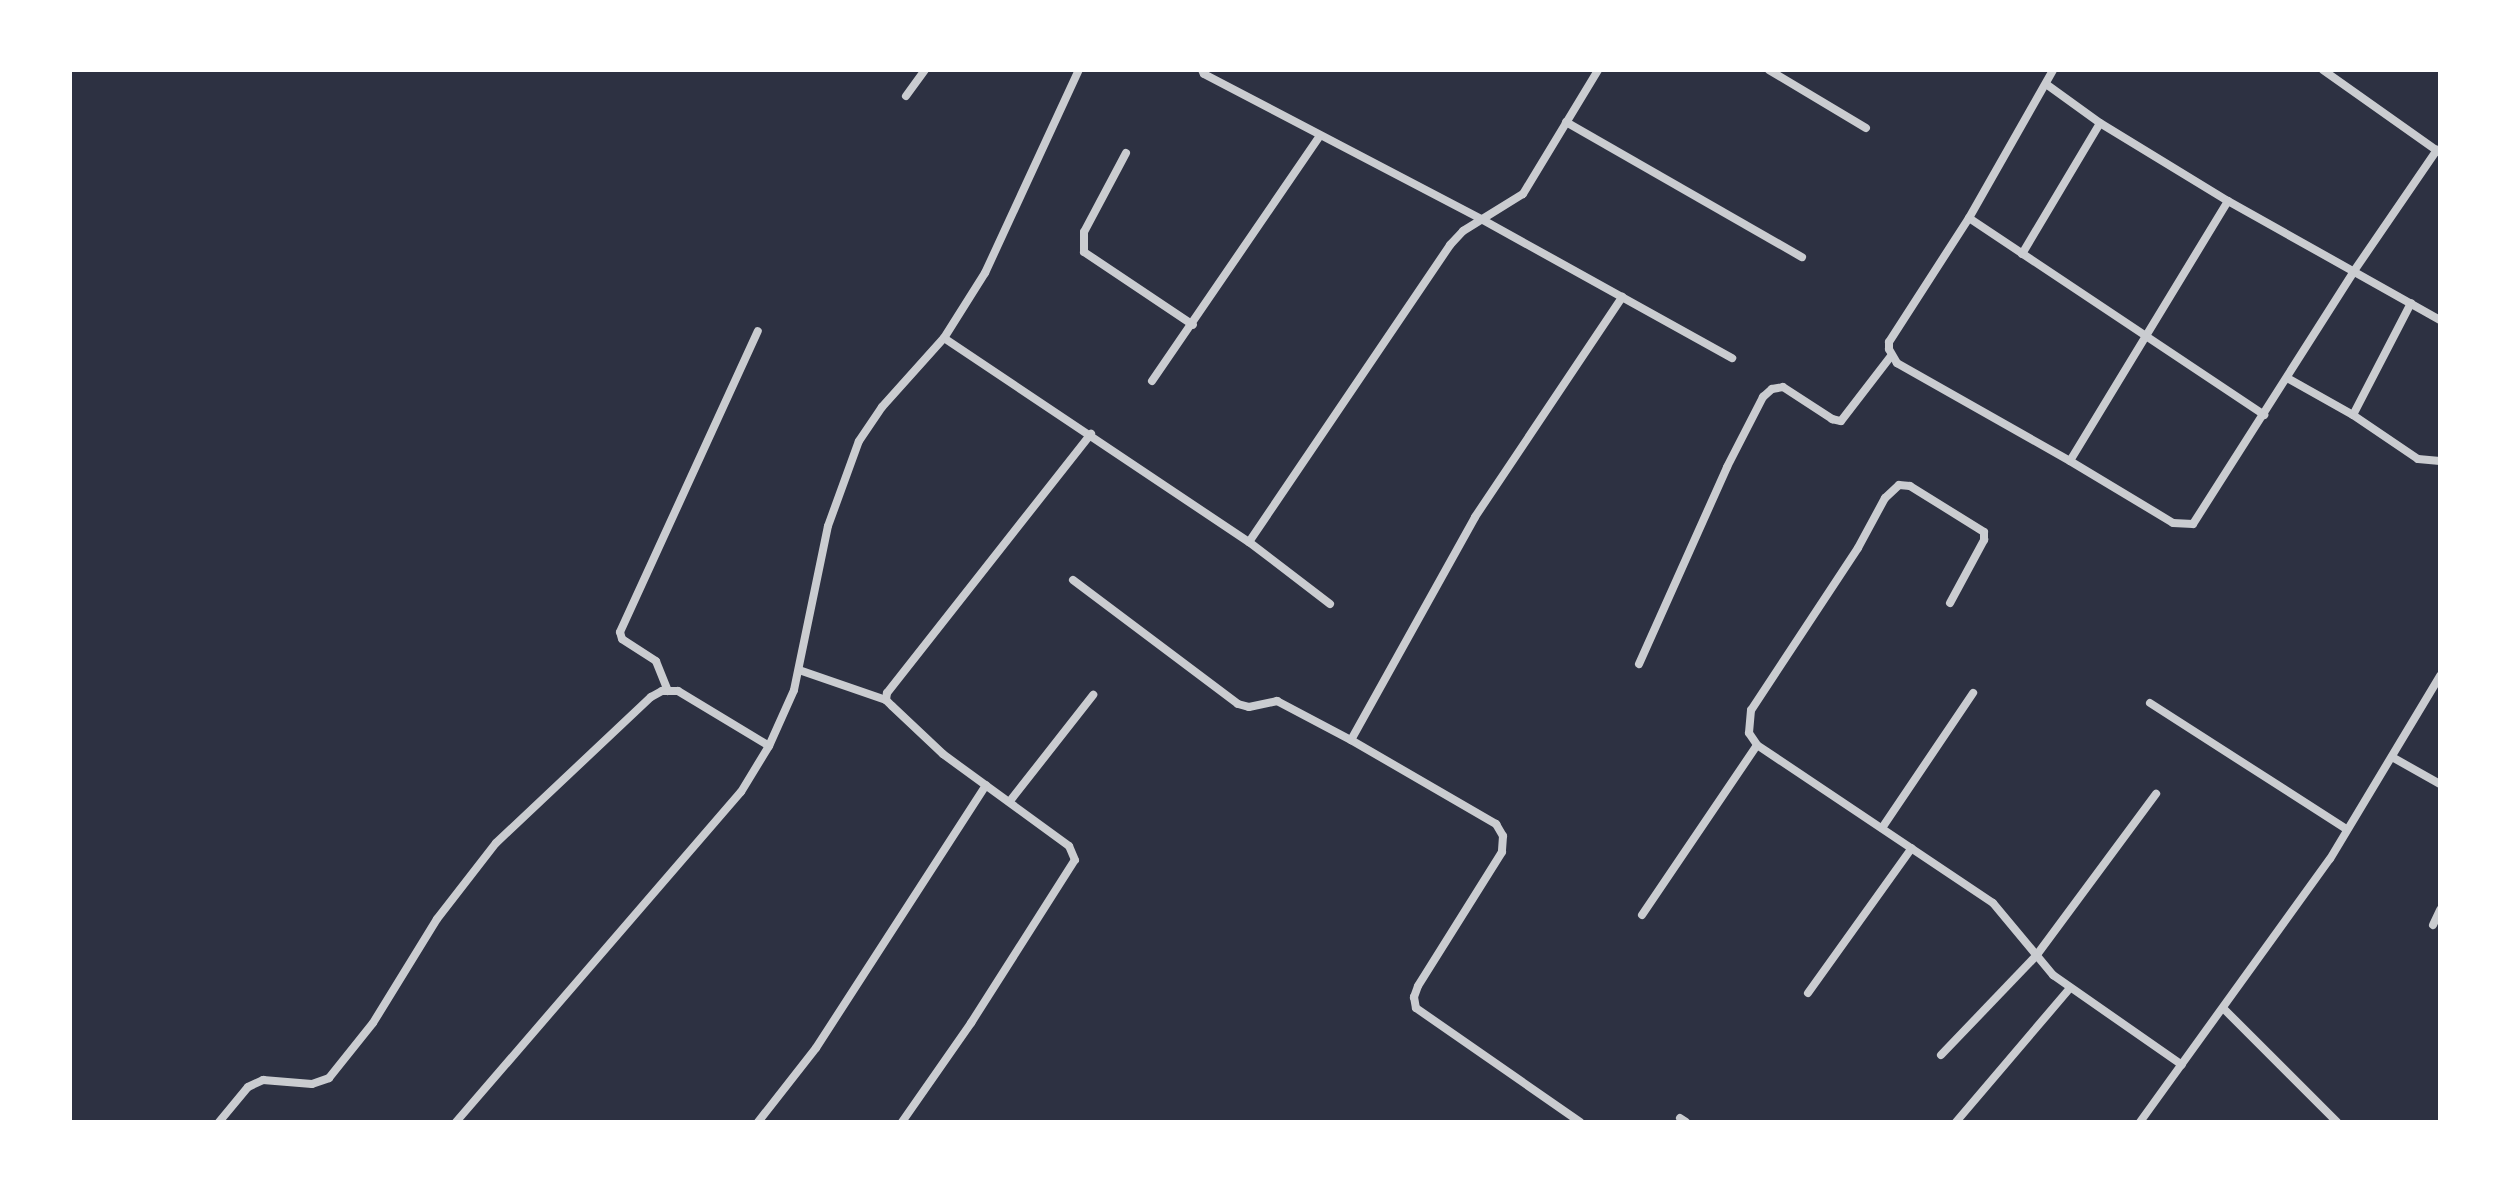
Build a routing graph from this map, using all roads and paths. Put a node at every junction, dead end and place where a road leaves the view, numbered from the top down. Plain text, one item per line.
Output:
1 (925, 70) edge
2 (1079, 70) edge
3 (1202, 70) edge
4 (1598, 70) edge
5 (1769, 70) edge
6 (2053, 70) edge
7 (2323, 70) edge
8 (2046, 84) junction
9 (906, 96) dead end
10 (1566, 122) junction
11 (2100, 123) junction
12 (1866, 128) dead end
13 (1319, 137) junction
14 (2438, 151) edge
15 (1126, 153) dead end
16 (2228, 201) junction
17 (1969, 218) junction
18 (1483, 220) junction
19 (2022, 254) junction
20 (1802, 257) dead end
21 (2354, 271) junction
22 (1622, 297) junction
23 (2411, 303) junction
24 (2440, 320) edge
25 (1193, 325) junction
26 (758, 331) dead end
27 (944, 338) junction
28 (2146, 338) junction
29 (1891, 356) junction
30 (1732, 358) dead end
31 (2289, 379) junction
32 (1152, 381) dead end
33 (2264, 415) junction
34 (2353, 415) junction
35 (1091, 434) junction
36 (2070, 461) junction
37 (2440, 461) edge
38 (1249, 542) junction
39 (1073, 580) dead end
40 (1950, 603) dead end
41 (1330, 604) dead end
42 (1639, 664) dead end
43 (799, 670) junction
44 (2440, 676) edge
45 (668, 691) junction
46 (1973, 693) dead end
47 (1093, 695) dead end
48 (886, 700) junction
49 (2150, 703) dead end
50 (1351, 740) junction
51 (1757, 745) junction
52 (769, 746) junction
53 (2392, 757) junction
54 (2440, 784) edge
55 (986, 785) junction
56 (2156, 794) dead end
57 (1010, 801) junction
58 (1882, 828) junction
59 (2346, 829) junction
60 (1912, 848) junction
61 (2440, 910) edge
62 (1642, 915) dead end
63 (2433, 925) dead end
64 (2036, 956) junction
65 (2070, 988) junction
66 (1808, 993) dead end
67 (2224, 1009) junction
68 (1941, 1055) dead end
69 (2182, 1065) junction
70 (219, 1122) edge
71 (456, 1122) edge
72 (758, 1122) edge
73 (902, 1122) edge
74 (1580, 1122) edge
75 (1956, 1122) edge
76 (2140, 1122) edge
77 (2337, 1122) edge

1 - 9 street
2 - 27 street
3 - 13 street
4 - 10 street
5 - 12 street
6 - 8 street
7 - 14 street
8 - 11 street
8 - 17 street
10 - 18 street
10 - 20 street
11 - 16 street
11 - 19 street
13 - 18 street
13 - 25 street
14 - 21 street
15 - 25 street
16 - 21 street
16 - 28 street
17 - 19 street
17 - 29 street
18 - 22 street
18 - 38 street
19 - 28 street
21 - 23 street
21 - 31 street
22 - 30 street
22 - 50 street
23 - 24 street
23 - 34 street
25 - 32 street
26 - 45 street
27 - 35 street
27 - 43 street
28 - 33 street
28 - 36 street
29 - 36 street
29 - 42 street
31 - 33 street
31 - 34 street
33 - 36 street
34 - 37 street
35 - 38 street
35 - 48 street
38 - 41 street
39 - 50 street
40 - 51 street
43 - 48 street
43 - 52 street
44 - 53 street
45 - 52 street
45 - 70 street
46 - 58 street
47 - 57 street
48 - 55 street
49 - 59 street
50 - 74 street
51 - 58 street
51 - 62 street
52 - 71 street
53 - 54 street
53 - 59 street
55 - 57 street
55 - 72 street
56 - 64 street
57 - 73 street
58 - 60 street
59 - 67 street
60 - 64 street
60 - 66 street
61 - 63 street
64 - 65 street
64 - 68 street
65 - 69 street
65 - 75 street
67 - 69 street
67 - 77 street
69 - 76 street

